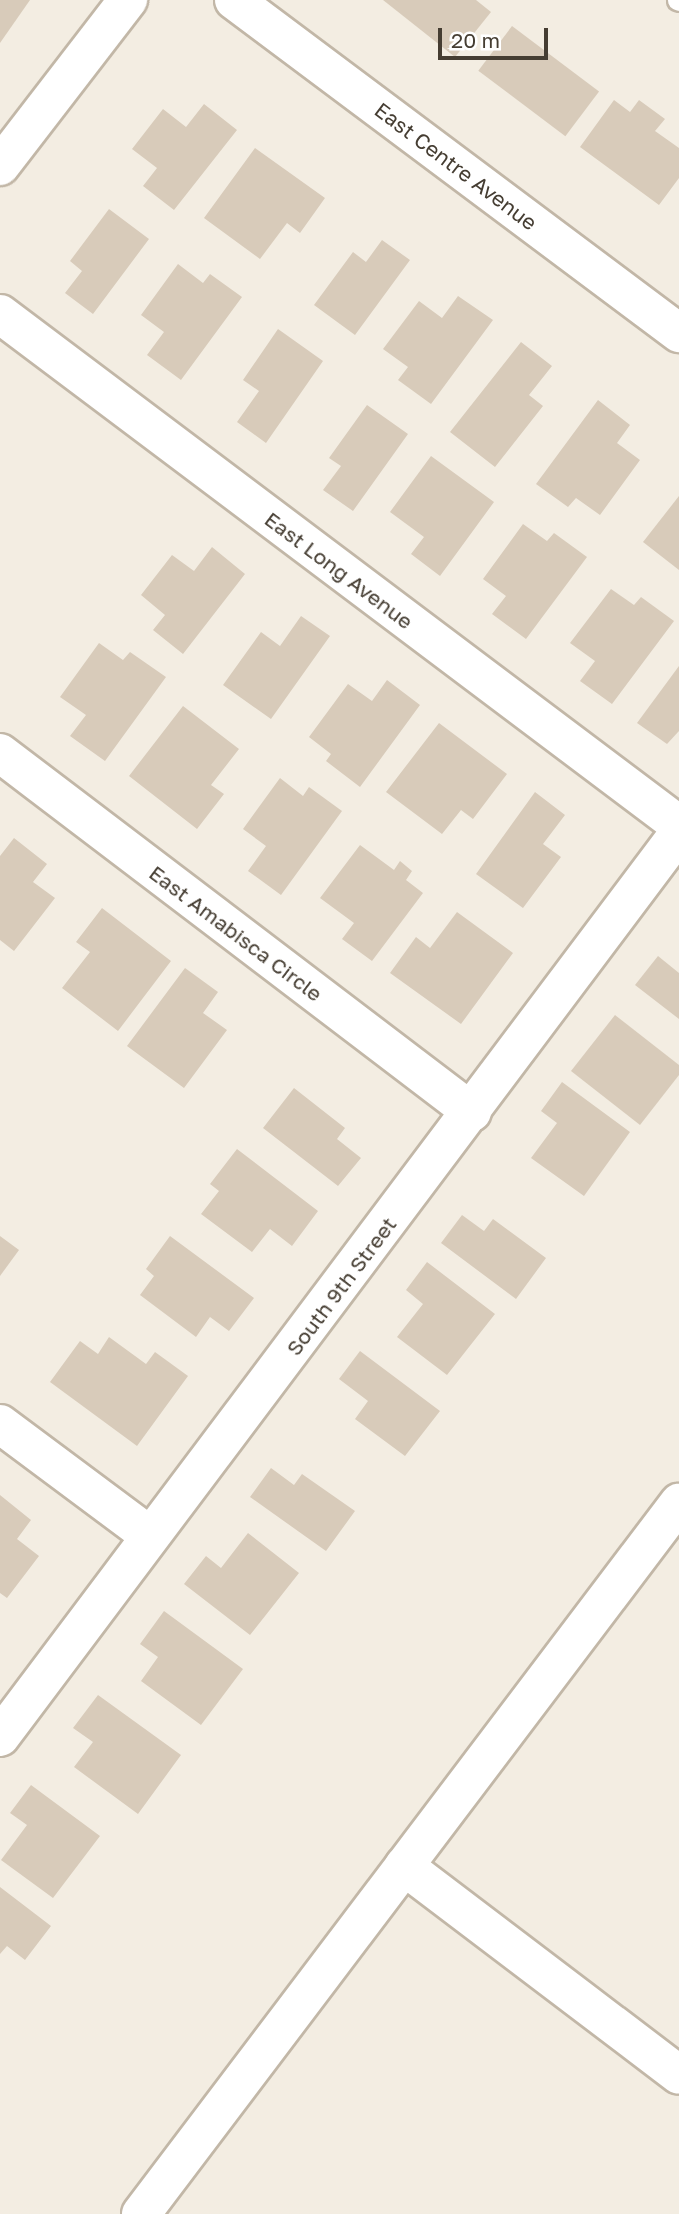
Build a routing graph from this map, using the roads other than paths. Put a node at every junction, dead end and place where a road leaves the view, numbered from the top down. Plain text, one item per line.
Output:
1 (128, 0) edge
2 (234, 0) edge
3 (0, 166) edge
4 (0, 314) edge
5 (679, 333) edge
6 (0, 753) edge
7 (679, 825) edge
8 (679, 833) edge
9 (472, 1112) junction
10 (0, 1424) edge
11 (679, 1503) edge
12 (150, 1536) junction
13 (0, 1737) edge
14 (404, 1866) junction
15 (679, 2075) edge
16 (141, 2214) edge

1 - 3 street
2 - 5 street, East Centre Avenue
4 - 7 street, East Long Avenue
6 - 9 street, East Amabisca Circle
8 - 9 street, South 9th Street
9 - 12 street, South 9th Street
10 - 12 street
11 - 14 street
12 - 13 street, South 9th Street
14 - 15 street
14 - 16 street

